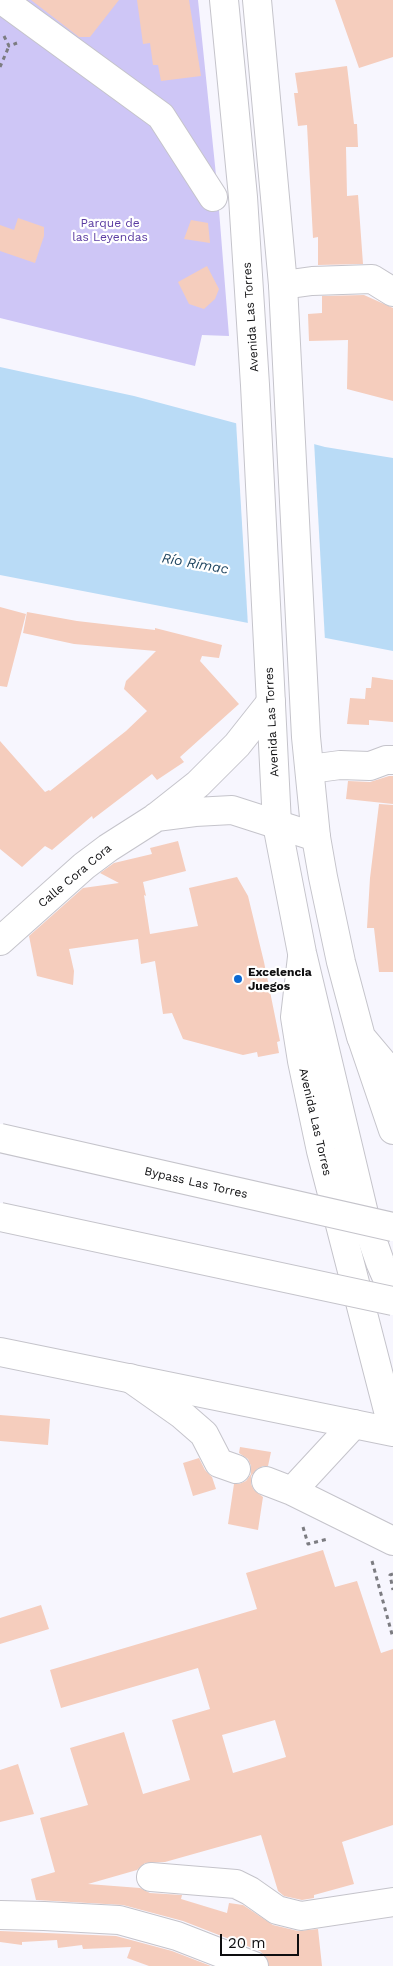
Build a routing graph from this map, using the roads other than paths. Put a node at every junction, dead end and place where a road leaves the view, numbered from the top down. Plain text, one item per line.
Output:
1 (2, 0) edge
2 (224, 0) edge
3 (257, 0) edge
4 (213, 197) dead end
5 (284, 285) junction
6 (393, 292) edge
7 (270, 694) junction
8 (393, 760) edge
9 (310, 769) junction
10 (155, 818) junction
11 (277, 824) junction
12 (316, 837) junction
13 (0, 941) edge
14 (302, 953) junction
15 (361, 1037) junction
16 (393, 1076) edge
17 (393, 1130) edge
18 (0, 1138) edge
19 (0, 1217) edge
20 (393, 1227) edge
21 (393, 1292) edge
22 (393, 1301) edge
23 (0, 1352) edge
24 (130, 1378) junction
25 (354, 1424) junction
26 (393, 1431) edge
27 (236, 1469) dead end
28 (266, 1481) dead end
29 (292, 1491) junction
30 (393, 1541) edge
31 (151, 1878) dead end
32 (393, 1902) edge
33 (0, 1915) edge
34 (254, 1966) edge

1 - 4 main road
2 - 7 main road, Avenida Las Torres
3 - 5 main road
5 - 6 main road
5 - 9 main road
7 - 10 main road, Calle Cora Cora
7 - 11 main road, Avenida Las Torres
8 - 9 main road
9 - 12 main road
10 - 11 main road, Calle Cora Cora
10 - 13 main road, Calle Cora Cora
11 - 12 main road, Calle Cora Cora
11 - 14 main road, Avenida Las Torres
12 - 15 main road
14 - 21 main road
14 - 26 main road, Avenida Las Torres
15 - 16 main road
15 - 17 main road
18 - 20 main road, Bypass Las Torres, bridge
19 - 22 main road, bridge
23 - 24 main road
24 - 25 main road
24 - 27 main road
25 - 26 main road
25 - 29 main road
28 - 29 main road
29 - 30 main road
31 - 32 main road
33 - 34 main road

